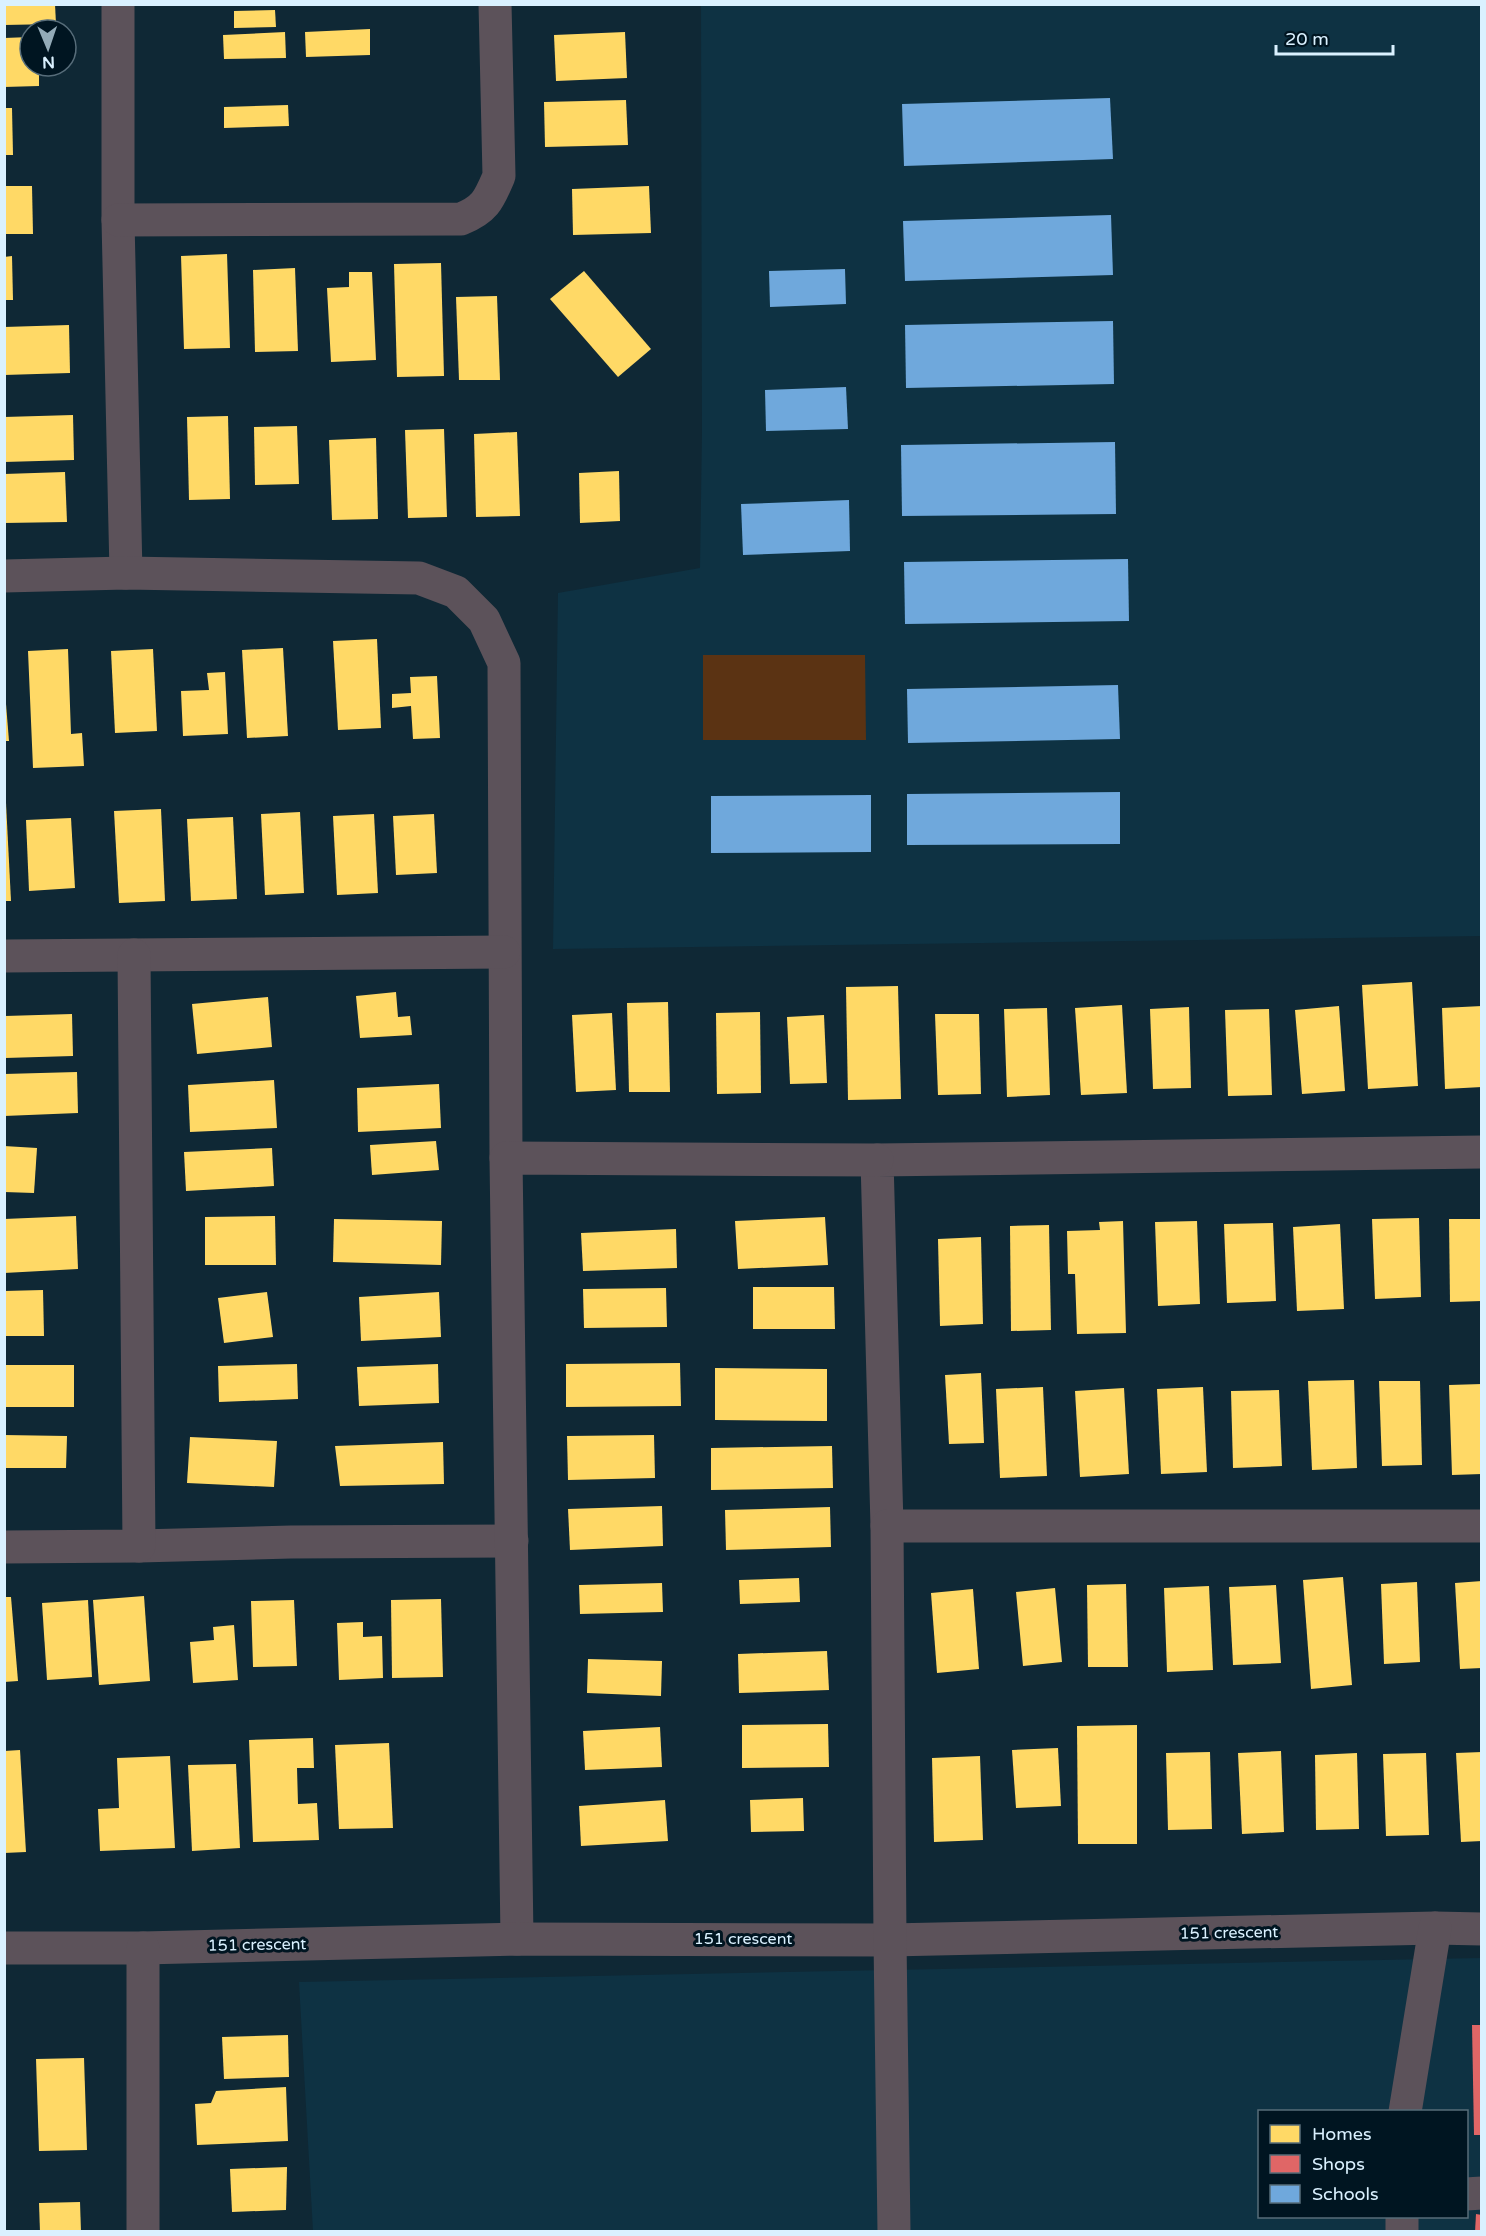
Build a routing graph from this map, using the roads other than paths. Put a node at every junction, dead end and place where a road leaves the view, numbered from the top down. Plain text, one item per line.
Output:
1 (118, 4) edge
2 (495, 4) edge
3 (118, 220) junction
4 (126, 573) junction
5 (4, 576) edge
6 (504, 952) junction
7 (134, 955) junction
8 (4, 956) edge
9 (1482, 1152) edge
10 (506, 1158) junction
11 (877, 1160) junction
12 (887, 1526) junction
13 (1482, 1526) edge
14 (512, 1541) junction
15 (139, 1546) junction
16 (4, 1547) edge
17 (1435, 1928) junction
18 (1482, 1929) edge
19 (517, 1939) junction
20 (890, 1940) junction
21 (4, 1947) edge
22 (143, 1948) junction
23 (1405, 2110) edge
24 (143, 2232) edge
25 (894, 2232) edge

1 - 3 street
2 - 3 street
3 - 4 street
4 - 5 street
4 - 6 street
6 - 7 street
6 - 10 street
7 - 8 street
7 - 15 street
9 - 11 street
10 - 11 street
10 - 14 street
11 - 12 street
12 - 13 street
12 - 20 street
14 - 15 street
14 - 19 street
15 - 16 street
17 - 18 street, 151 crescent
17 - 20 street, 151 crescent
17 - 23 street
19 - 20 street, 151 crescent
19 - 22 street, 151 crescent
20 - 25 street
21 - 22 street, 151 crescent
22 - 24 street

